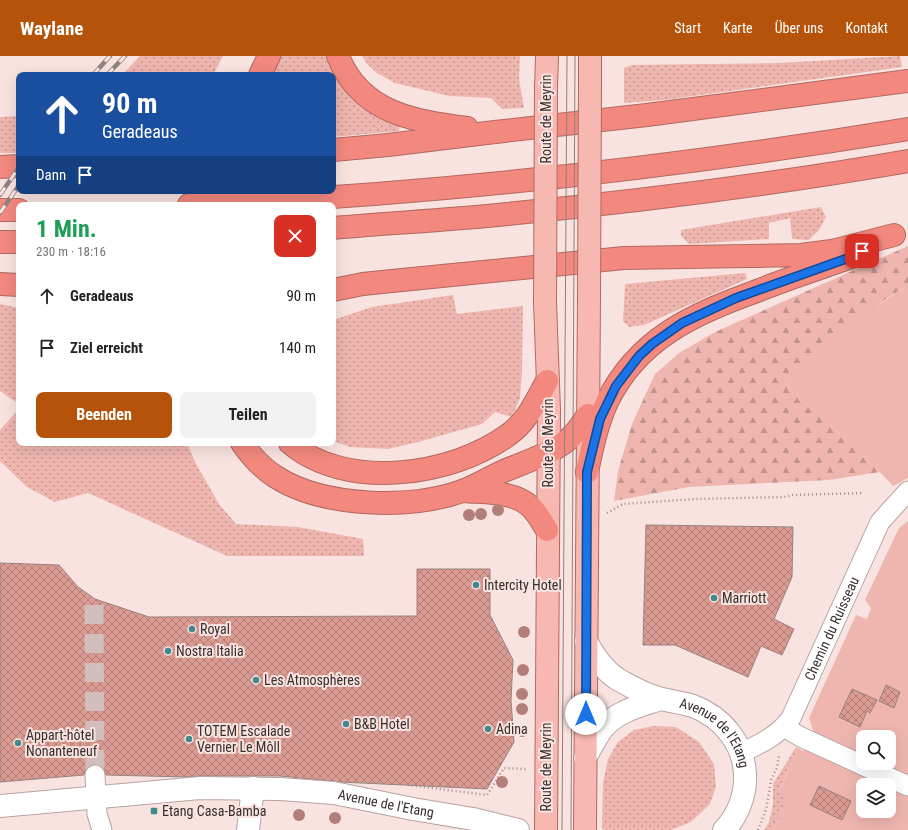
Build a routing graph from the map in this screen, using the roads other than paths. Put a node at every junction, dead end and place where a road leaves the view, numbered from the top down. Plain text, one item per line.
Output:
1 (269, 56) edge
2 (338, 56) edge
3 (547, 56) edge
4 (590, 56) edge
5 (261, 72) edge
6 (908, 81) edge
7 (908, 129) edge
8 (496, 132) junction
9 (336, 150) edge
10 (908, 161) edge
11 (16, 166) edge
12 (0, 167) edge
13 (237, 202) edge
14 (0, 210) edge
15 (16, 210) edge
16 (337, 228) edge
17 (901, 232) edge
18 (0, 242) edge
19 (16, 242) edge
20 (336, 289) edge
21 (547, 381) junction
22 (588, 415) junction
23 (245, 446) edge
24 (293, 446) edge
25 (548, 452) junction
26 (587, 472) junction
27 (462, 491) junction
28 (908, 491) edge
29 (908, 510) edge
30 (880, 522) junction
31 (548, 530) junction
32 (586, 641) junction
33 (660, 699) junction
34 (784, 727) junction
35 (741, 753) junction
36 (585, 758) junction
37 (95, 775) tunnel mouth
38 (908, 786) edge
39 (253, 788) junction
40 (0, 806) edge
41 (97, 818) edge
42 (248, 830) edge
43 (518, 830) edge
44 (546, 830) edge
45 (585, 830) edge
46 (724, 830) edge

1 - 5 highway
2 - 8 highway
3 - 21 main road, Route de Meyrin, bridge
4 - 22 main road, bridge
6 - 8 highway
7 - 13 highway
8 - 9 highway
10 - 16 highway
11 - 12 highway
14 - 15 highway
17 - 20 highway
17 - 26 highway
18 - 19 highway
21 - 24 highway
21 - 25 main road, Route de Meyrin
22 - 25 highway
22 - 26 main road
23 - 27 highway
25 - 27 highway
25 - 31 main road, Route de Meyrin
26 - 32 main road
27 - 31 highway
28 - 30 street, Chemin du Ruisseau
29 - 30 street
30 - 34 street, Chemin du Ruisseau
31 - 44 main road, Route de Meyrin
32 - 33 street, Avenue de l'Etang
32 - 36 main road
33 - 35 street, Avenue de l'Etang
33 - 36 street, Avenue de l'Etang
34 - 35 street, Chemin du Ruisseau
34 - 38 street
35 - 46 street, Avenue de l'Etang
36 - 45 main road
37 - 41 street
39 - 41 street, Avenue de l'Etang
39 - 42 street
39 - 43 street, Avenue de l'Etang
40 - 41 street, Avenue de l'Etang

